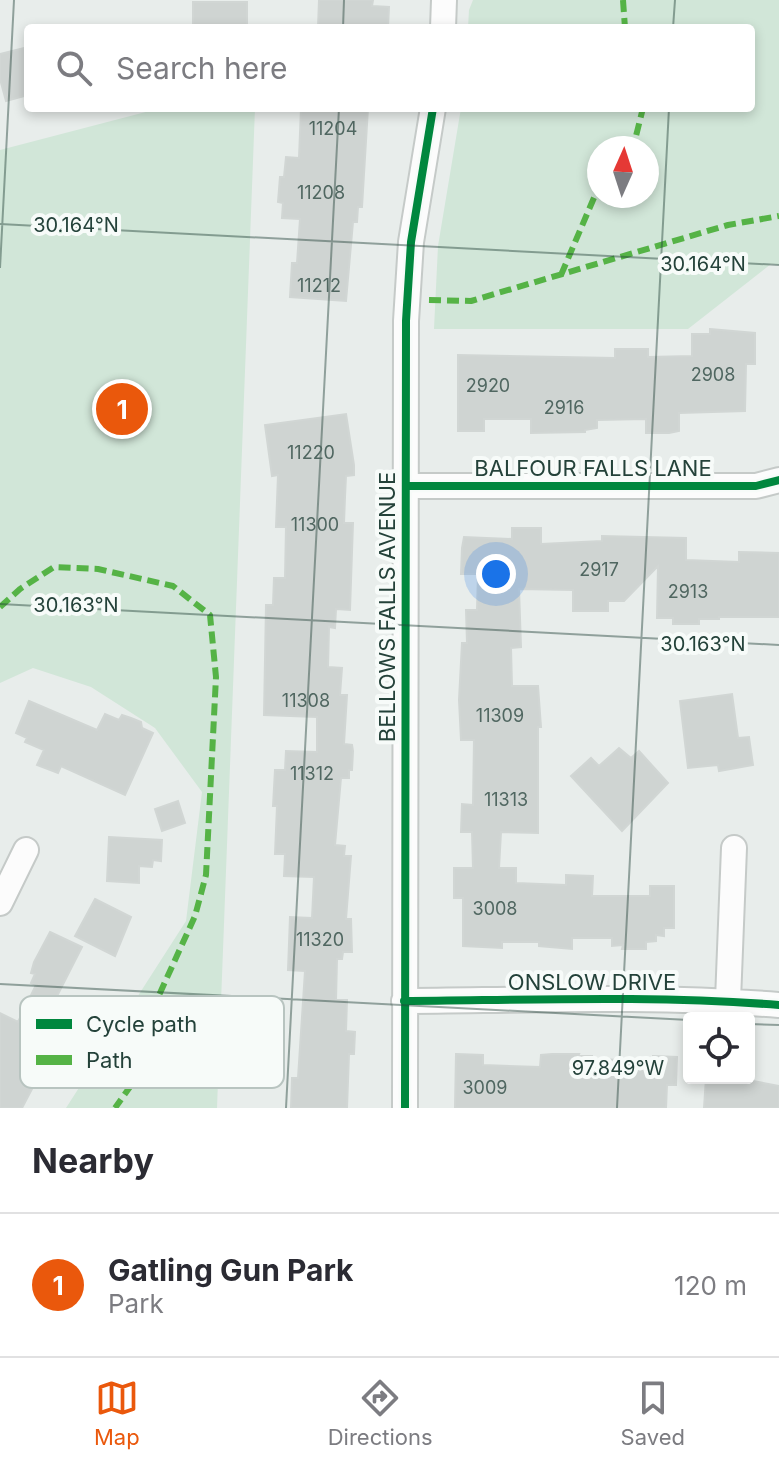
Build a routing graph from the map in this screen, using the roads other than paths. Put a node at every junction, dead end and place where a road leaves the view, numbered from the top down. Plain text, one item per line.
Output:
1 (444, 0) edge
2 (443, 24) edge
3 (432, 112) edge
4 (779, 480) edge
5 (406, 486) junction
6 (734, 848) dead end
7 (26, 850) dead end
8 (0, 903) edge
9 (728, 1000) junction
10 (404, 1001) junction
11 (779, 1005) edge
12 (405, 1108) edge

1 - 2 street
3 - 5 street, BELLOWS FALLS AVENUE
4 - 5 street, BALFOUR FALLS LANE
5 - 10 street, BELLOWS FALLS AVENUE
6 - 9 street
7 - 8 street
9 - 10 street, ONSLOW DRIVE
9 - 11 street, ONSLOW DRIVE
10 - 12 street, BELLOWS FALLS AVENUE

